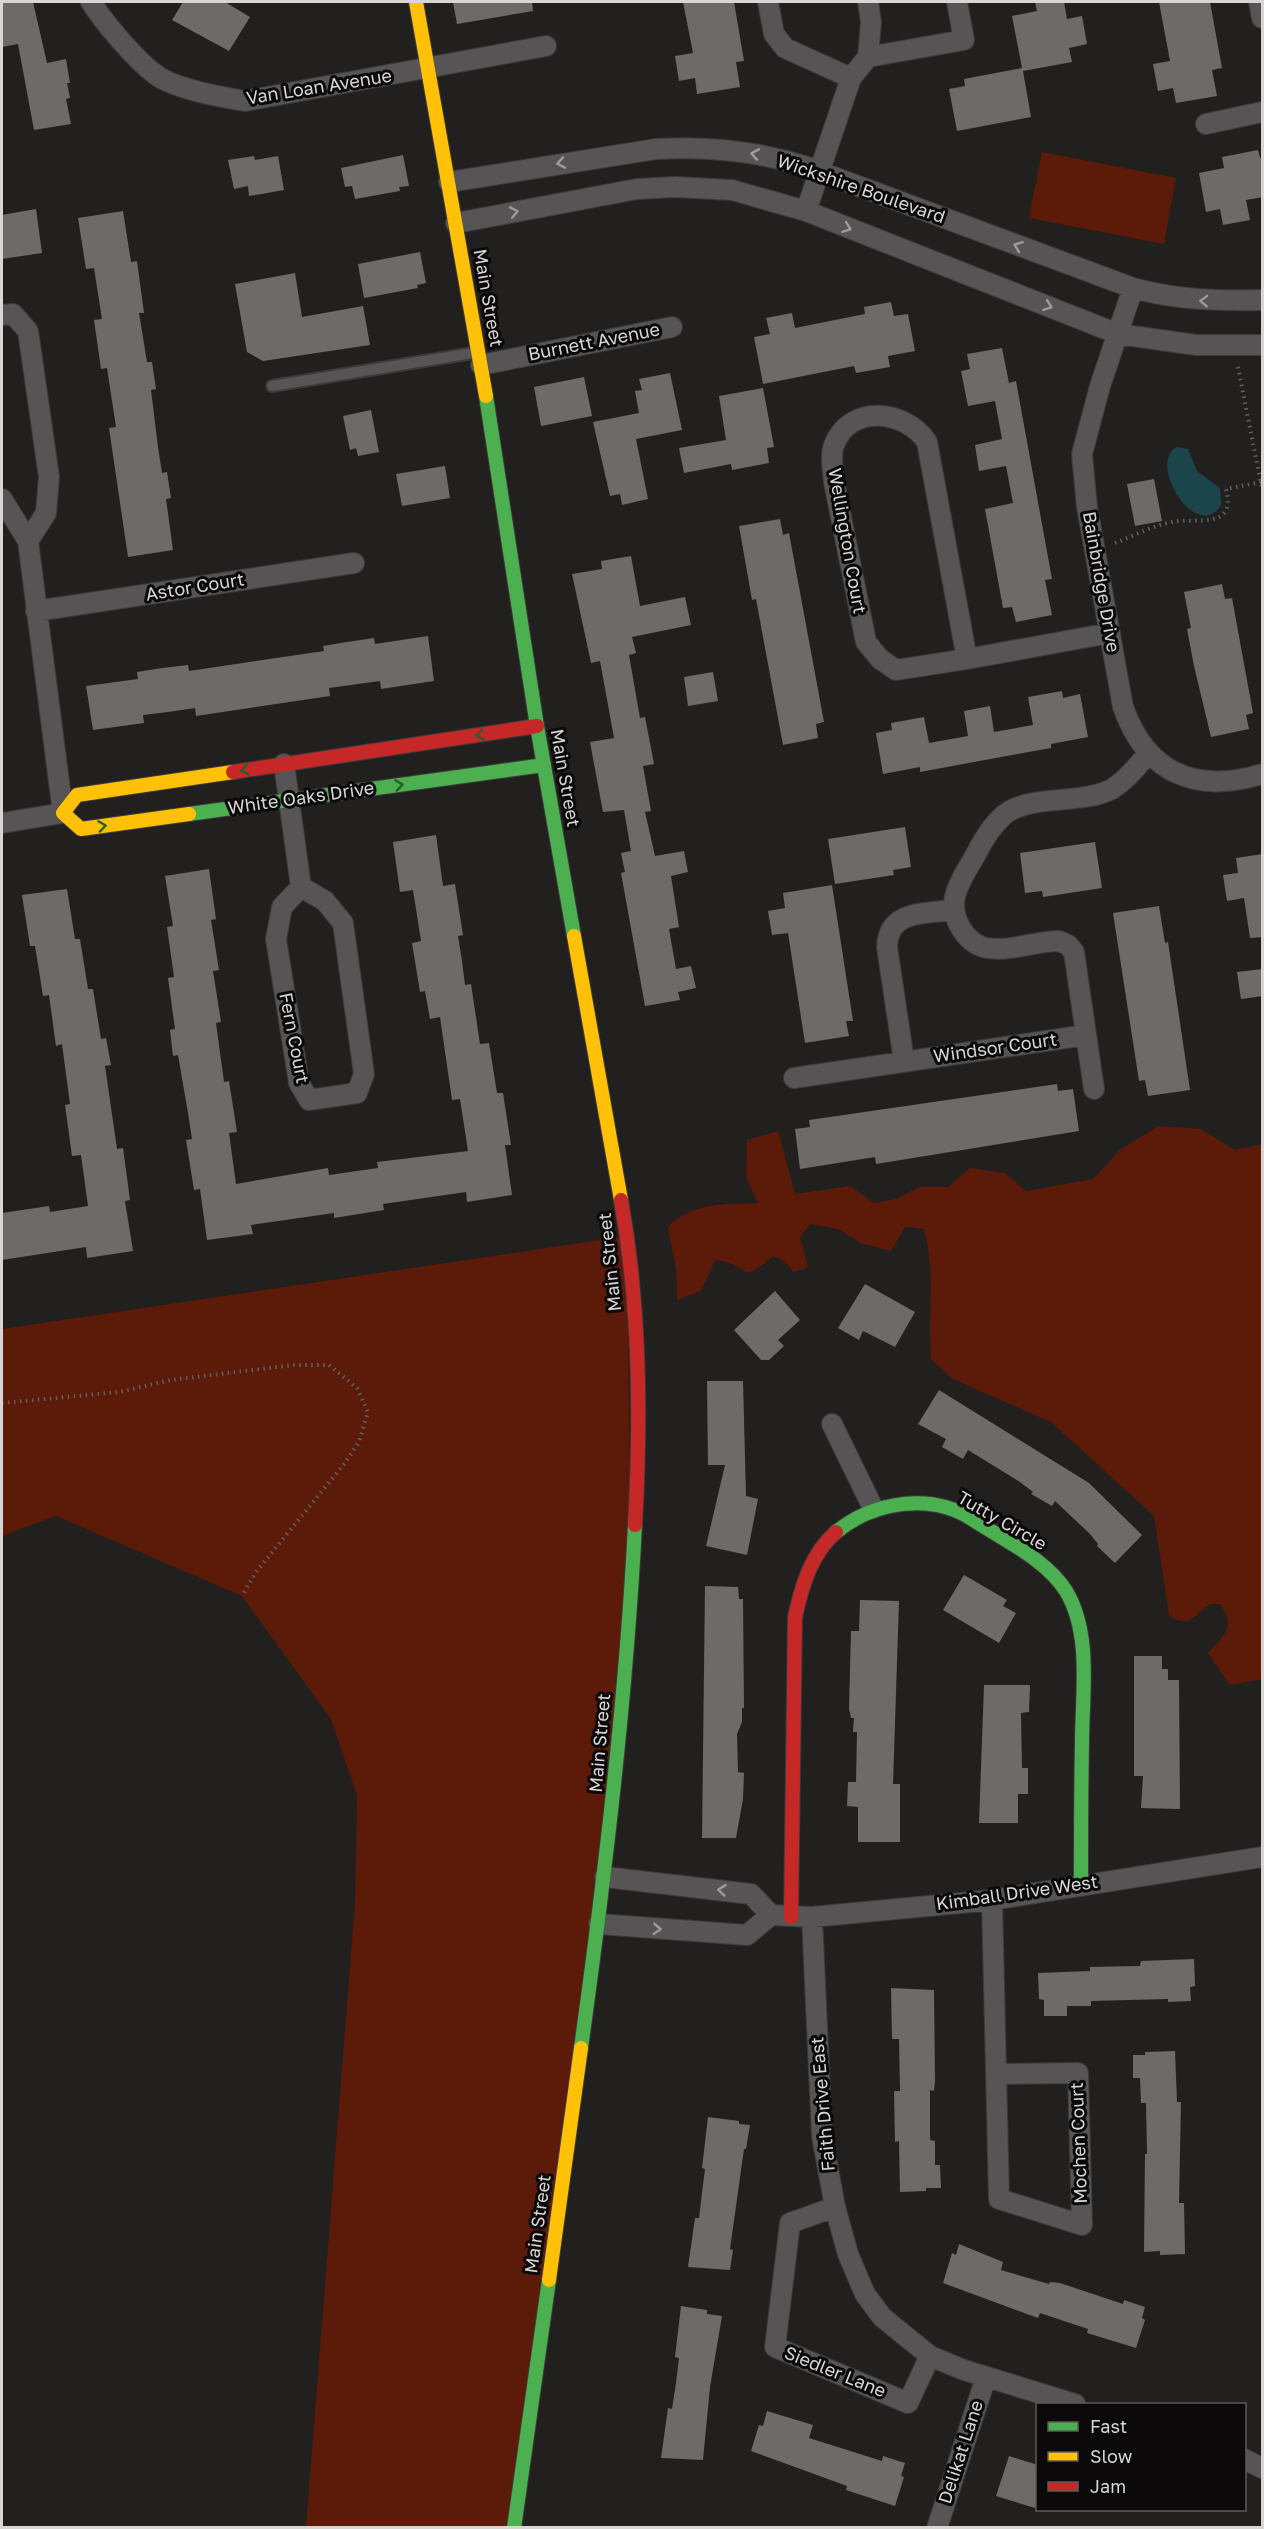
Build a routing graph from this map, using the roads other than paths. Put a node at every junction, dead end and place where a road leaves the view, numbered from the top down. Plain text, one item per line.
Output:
1 (91, 2) edge
2 (416, 2) edge
3 (768, 2) edge
4 (868, 2) edge
5 (957, 2) edge
6 (1259, 2) edge
7 (1263, 18) edge
8 (546, 46) dead end
9 (868, 57) junction
10 (429, 69) junction
11 (851, 78) junction
12 (1263, 112) edge
13 (1206, 124) dead end
14 (820, 172) junction
15 (449, 182) junction
16 (806, 211) junction
17 (456, 223) junction
18 (1133, 288) junction
19 (1263, 300) edge
20 (2, 315) edge
21 (672, 327) dead end
22 (1118, 334) junction
23 (1263, 345) edge
24 (480, 359) junction
25 (272, 386) dead end
26 (2, 499) edge
27 (28, 541) junction
28 (354, 563) dead end
29 (36, 611) junction
30 (1110, 633) junction
31 (967, 659) junction
32 (537, 726) junction
33 (1148, 754) junction
34 (284, 764) junction
35 (544, 765) junction
36 (1263, 774) edge
37 (290, 800) junction
38 (63, 813) junction
39 (2, 823) edge
40 (301, 887) junction
41 (954, 910) junction
42 (1086, 1035) junction
43 (904, 1061) junction
44 (794, 1078) dead end
45 (1095, 1089) dead end
46 (832, 1424) dead end
47 (873, 1508) junction
48 (1263, 1857) edge
49 (605, 1877) junction
50 (1081, 1885) junction
51 (992, 1900) junction
52 (771, 1915) junction
53 (791, 1917) junction
54 (812, 1917) junction
55 (598, 1924) junction
56 (997, 2074) junction
57 (835, 2207) junction
58 (930, 2356) junction
59 (986, 2377) junction
60 (1072, 2403) edge
61 (1246, 2460) edge
62 (1263, 2468) edge
63 (514, 2528) edge
64 (937, 2528) edge

1 - 10 street, Van Loan Avenue
2 - 10 main road, Main Street
3 - 11 street
4 - 9 street
5 - 9 street
6 - 7 street
8 - 10 street, Van Loan Avenue
9 - 11 street
10 - 15 main road, Main Street
11 - 14 street
12 - 13 street
14 -> 15 street, Wickshire Boulevard
14 - 16 street
18 -> 14 street, Wickshire Boulevard
15 - 17 main road, Main Street
17 -> 16 street
16 -> 22 street
17 - 24 main road, Main Street
19 -> 18 street, Wickshire Boulevard
18 - 22 street, Bainbridge Drive
20 - 27 street
21 - 24 street, Burnett Avenue
22 - 23 street
22 - 30 street, Bainbridge Drive
24 - 25 lane
24 - 32 main road, Main Street
26 - 27 street
27 - 29 street
28 - 29 street, Astor Court
29 - 38 street
30 - 31 street, Wellington Court
30 - 33 street, Bainbridge Drive
31 - 31 street, Wellington Court
32 -> 34 main road, White Oaks Drive
32 - 35 main road, Main Street
33 - 36 street, Bainbridge Drive
33 - 41 street
34 - 37 street
34 -> 38 main road, White Oaks Drive
37 -> 35 main road, White Oaks Drive
35 - 49 main road, Main Street
38 -> 37 main road, White Oaks Drive
37 - 40 street
38 - 39 street
40 - 40 street, Fern Court
41 - 42 street
41 - 43 street
42 - 43 street, Windsor Court
42 - 45 street
43 - 44 street, Windsor Court
46 - 47 street
47 - 50 main road, Tutty Circle
47 - 53 main road, Tutty Circle
48 - 50 street, Kimball Drive West
52 -> 49 street
49 - 55 main road, Main Street
50 - 51 street, Kimball Drive West
51 - 54 street, Kimball Drive West
51 - 56 street, Mochen Court
52 - 53 street, Kimball Drive West
55 -> 52 street
53 - 54 street, Kimball Drive West
54 - 57 street, Faith Drive East
55 - 63 main road, Main Street
56 - 56 street, Mochen Court
57 - 58 street, Faith Drive East
57 - 58 street, Siedler Lane
58 - 59 street, Faith Drive East
59 - 60 street, Faith Drive East
59 - 64 street, Delikat Lane
61 - 62 street

